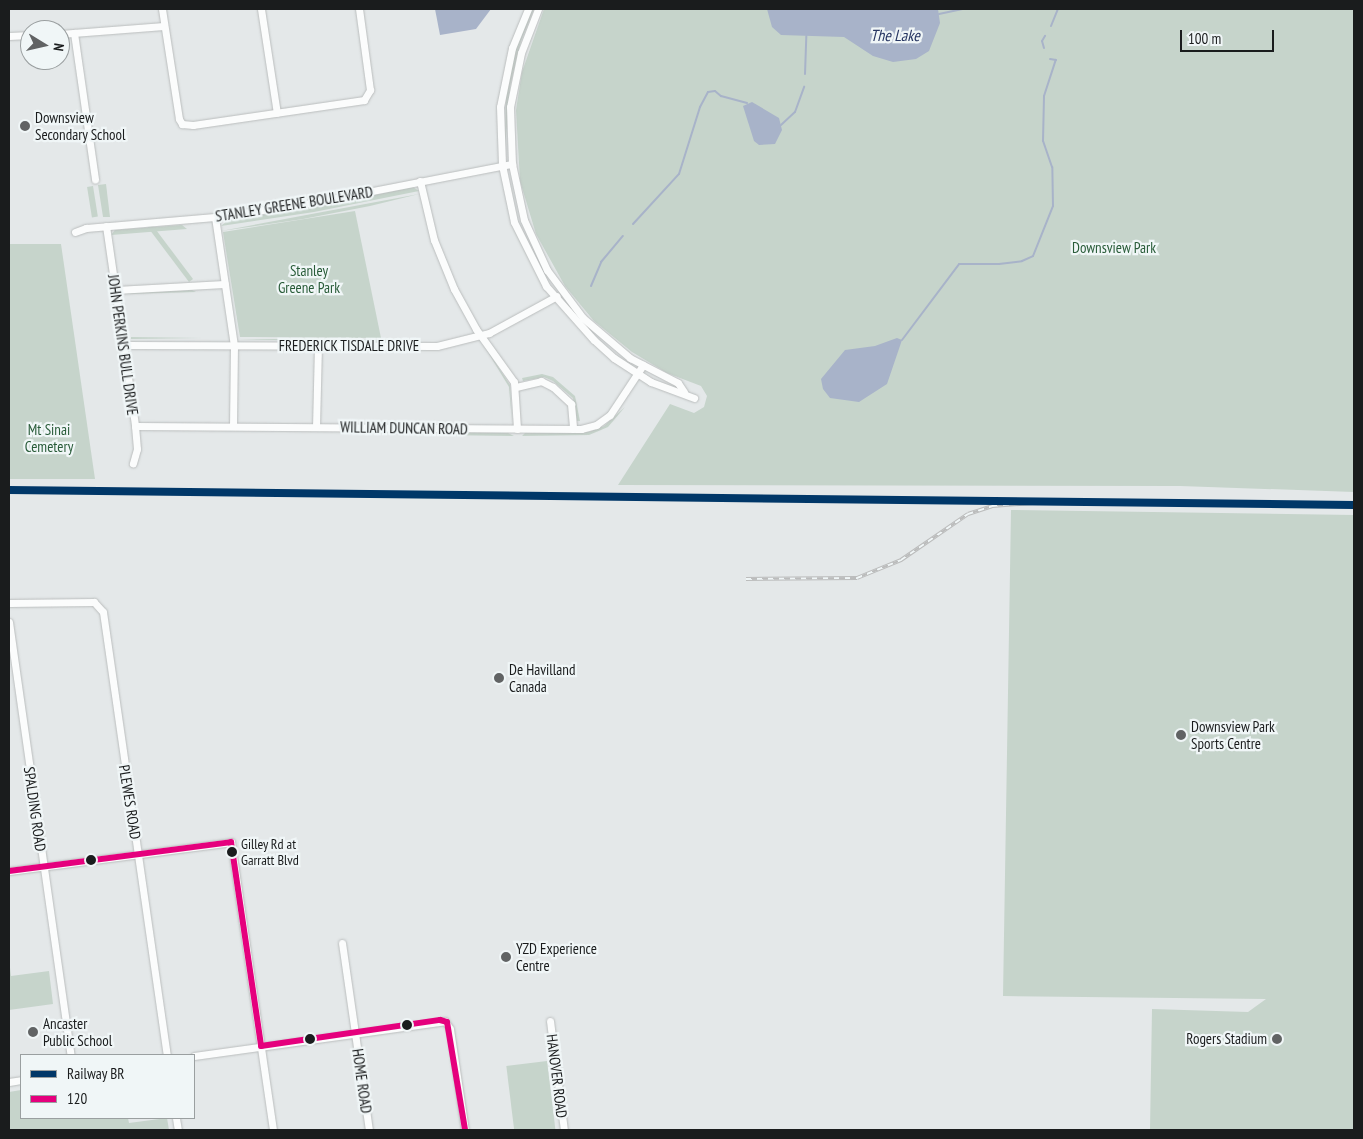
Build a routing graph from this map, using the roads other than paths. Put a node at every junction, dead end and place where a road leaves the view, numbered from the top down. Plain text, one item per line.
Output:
1 (162, 9) edge
2 (261, 9) edge
3 (359, 9) edge
4 (528, 9) edge
5 (538, 9) edge
6 (164, 26) junction
7 (70, 33) edge
8 (74, 33) junction
9 (276, 113) junction
10 (512, 164) junction
11 (502, 165) junction
12 (95, 179) dead end
13 (420, 181) junction
14 (216, 217) junction
15 (106, 226) junction
16 (76, 232) dead end
17 (225, 284) junction
18 (116, 290) junction
19 (561, 293) junction
20 (554, 298) junction
21 (481, 336) junction
22 (123, 345) junction
23 (234, 345) junction
24 (318, 347) junction
25 (643, 366) junction
26 (638, 374) junction
27 (516, 387) junction
28 (684, 392) junction
29 (694, 398) dead end
30 (135, 426) junction
31 (233, 426) junction
32 (316, 427) junction
33 (517, 429) junction
34 (573, 429) junction
35 (133, 463) dead end
36 (9, 603) edge
37 (9, 622) edge
38 (138, 852) junction
39 (44, 866) junction
40 (9, 871) edge
41 (342, 942) dead end
42 (550, 1021) dead end
43 (355, 1032) junction
44 (261, 1046) junction
45 (71, 1054) edge
46 (167, 1054) edge
47 (195, 1056) edge
48 (274, 1130) edge
49 (369, 1130) edge
50 (465, 1130) edge
51 (564, 1130) edge

1 - 6 street
2 - 9 street
3 - 9 street
4 - 11 street
5 - 10 street
6 - 8 street
6 - 9 street
7 - 8 street
8 - 12 street
10 - 11 street, STANLEY GREENE BOULEVARD
10 - 19 street
11 - 13 street, STANLEY GREENE BOULEVARD
11 - 20 street
13 - 14 street, STANLEY GREENE BOULEVARD
13 - 21 street
14 - 15 street, STANLEY GREENE BOULEVARD
14 - 17 street
15 - 16 street, STANLEY GREENE BOULEVARD
15 - 18 street, JOHN PERKINS BULL DRIVE
17 - 18 street
17 - 23 street
18 - 22 street, JOHN PERKINS BULL DRIVE
19 - 20 street, FREDERICK TISDALE DRIVE
19 - 25 street
20 - 21 street, FREDERICK TISDALE DRIVE
20 - 26 street
21 - 24 street, FREDERICK TISDALE DRIVE
21 - 27 street
22 - 23 street, FREDERICK TISDALE DRIVE
22 - 30 street, JOHN PERKINS BULL DRIVE
23 - 24 street, FREDERICK TISDALE DRIVE
23 - 31 street
24 - 32 street
25 - 26 street, WILLIAM DUNCAN ROAD
25 - 28 street
26 - 28 street
26 - 34 street, WILLIAM DUNCAN ROAD
27 - 33 street
27 - 34 street
28 - 29 street
30 - 31 street, WILLIAM DUNCAN ROAD
30 - 35 street, JOHN PERKINS BULL DRIVE
31 - 32 street, WILLIAM DUNCAN ROAD
32 - 33 street, WILLIAM DUNCAN ROAD
33 - 34 street, WILLIAM DUNCAN ROAD
36 - 38 street, PLEWES ROAD
37 - 39 street, SPALDING ROAD
38 - 39 street
38 - 44 street
38 - 46 street, PLEWES ROAD
39 - 40 street
39 - 45 street, SPALDING ROAD
41 - 43 street, HOME ROAD
42 - 51 street, HANOVER ROAD
43 - 44 street
43 - 49 street, HOME ROAD
43 - 50 street
44 - 47 street
44 - 48 street

